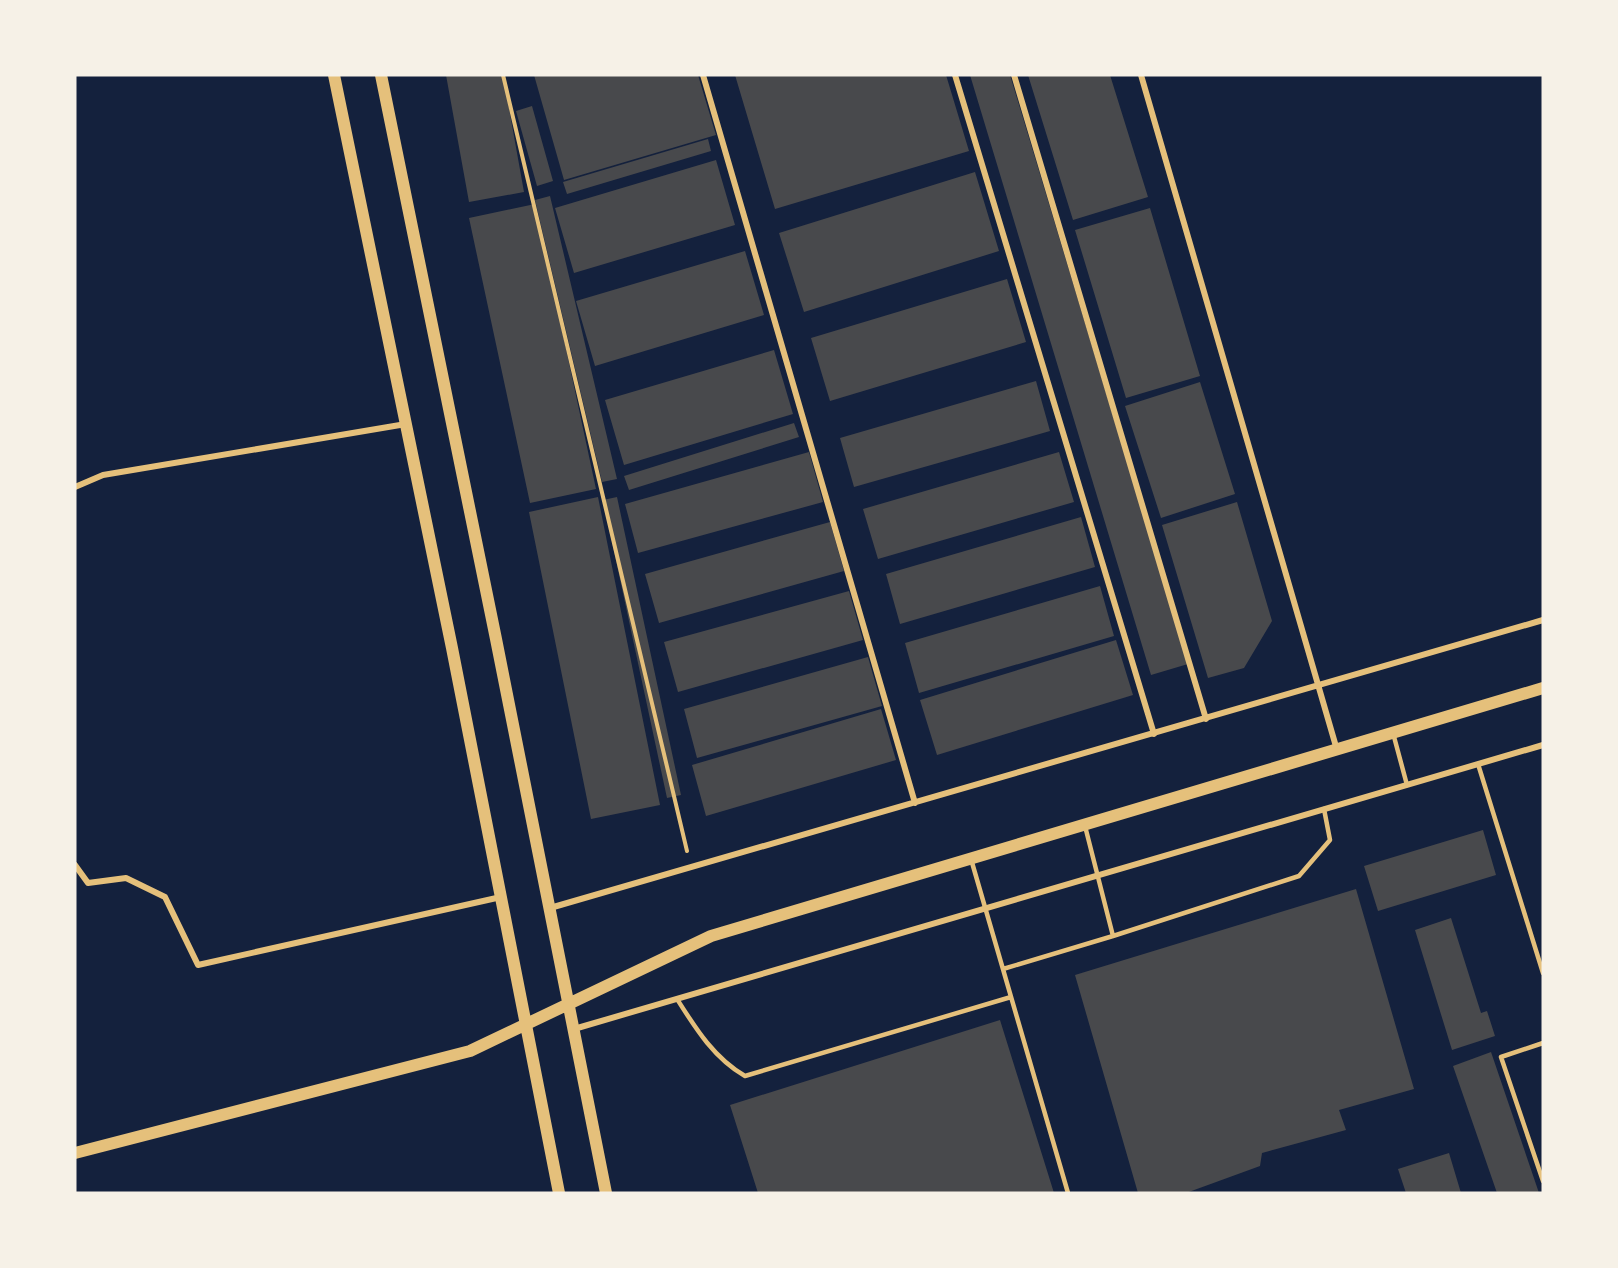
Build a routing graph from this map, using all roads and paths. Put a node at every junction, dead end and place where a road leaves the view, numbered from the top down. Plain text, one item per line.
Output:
1 (334, 75) edge
2 (381, 75) edge
3 (503, 75) edge
4 (703, 75) edge
5 (955, 75) edge
6 (1014, 75) edge
7 (1141, 75) edge
8 (406, 424) junction
9 (75, 488) edge
10 (1543, 620) edge
11 (1318, 686) junction
12 (1543, 688) edge
13 (1206, 719) junction
14 (1393, 733) junction
15 (1154, 734) junction
16 (1543, 745) edge
17 (1337, 750) junction
18 (1478, 764) junction
19 (1407, 785) junction
20 (915, 803) junction
21 (1324, 809) junction
22 (1085, 825) junction
23 (971, 858) junction
24 (75, 865) edge
25 (691, 867) junction
26 (1098, 875) junction
27 (501, 897) junction
28 (550, 908) junction
29 (986, 908) junction
30 (1113, 936) junction
31 (1004, 969) junction
32 (1543, 974) edge
33 (1011, 997) junction
34 (676, 999) junction
35 (569, 1004) junction
36 (527, 1024) junction
37 (574, 1029) junction
38 (1543, 1042) edge
39 (75, 1153) edge
40 (1543, 1180) edge
41 (559, 1193) edge
42 (606, 1193) edge
43 (1068, 1193) edge

1 - 8 main road
2 - 28 main road
3 - 25 path
4 - 20 street
5 - 15 street
6 - 13 street
7 - 11 street
8 - 9 street
8 - 27 main road
10 - 11 street
11 - 13 street
11 - 17 street
12 - 14 main road
13 - 15 street
14 - 17 main road
14 - 19 lane
15 - 20 street
16 - 18 street
17 - 22 main road
18 - 19 street
18 - 32 lane
19 - 21 street
20 - 25 street
21 - 26 street
21 - 30 lane
22 - 23 main road
22 - 26 lane
23 - 29 lane
23 - 35 main road
24 - 27 street
25 - 28 street
26 - 29 street
26 - 30 lane
27 - 36 main road
28 - 35 main road
29 - 31 lane
29 - 34 street
30 - 31 lane
31 - 33 lane
33 - 34 lane
33 - 43 lane
34 - 37 street
35 - 36 main road
35 - 37 main road
36 - 39 main road
36 - 41 main road
37 - 42 main road
38 - 40 lane

